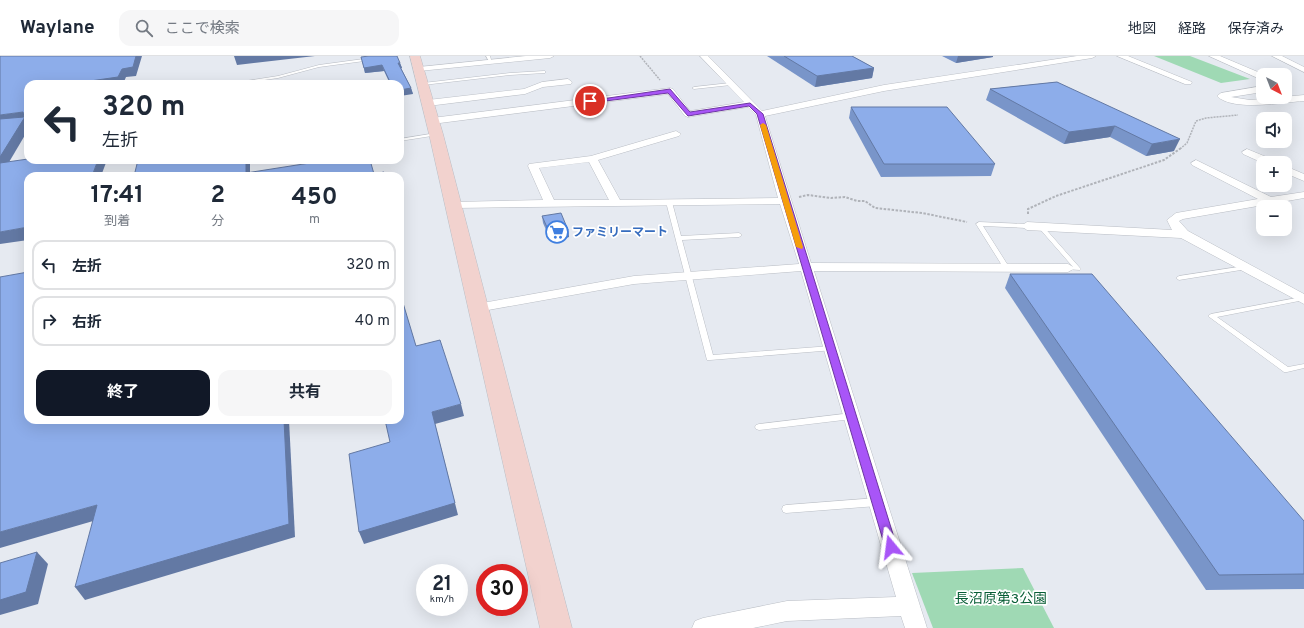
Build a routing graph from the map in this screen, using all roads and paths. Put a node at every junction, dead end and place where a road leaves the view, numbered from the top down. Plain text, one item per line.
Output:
1 (550, 56) edge
2 (640, 56) edge
3 (704, 56) edge
4 (1092, 56) edge
5 (1121, 56) edge
6 (1213, 56) edge
7 (1276, 56) edge
8 (376, 59) edge
9 (490, 59) edge
10 (1304, 70) edge
11 (544, 72) dead end
12 (1256, 74) edge
13 (257, 80) edge
14 (568, 82) dead end
15 (1188, 82) dead end
16 (730, 84) junction
17 (694, 88) dead end
18 (1256, 90) edge
19 (1292, 90) edge
20 (670, 91) junction
21 (425, 94) edge
22 (1304, 96) edge
23 (1292, 97) edge
24 (1256, 101) edge
25 (755, 109) junction
26 (1242, 114) dead end
27 (404, 133) edge
28 (676, 134) dead end
29 (1247, 152) dead end
30 (1256, 156) edge
31 (592, 158) junction
32 (1196, 163) dead end
33 (1292, 172) edge
34 (1304, 178) edge
35 (1304, 195) edge
36 (1268, 200) edge
37 (1276, 200) edge
38 (785, 201) junction
39 (616, 202) junction
40 (669, 202) junction
41 (550, 203) junction
42 (1256, 203) edge
43 (453, 205) junction
44 (979, 224) junction
45 (1027, 226) junction
46 (1041, 227) junction
47 (1184, 234) junction
48 (739, 236) dead end
49 (678, 238) junction
50 (806, 267) junction
51 (1006, 267) junction
52 (1068, 268) joint
53 (1245, 268) junction
54 (687, 276) junction
55 (1179, 278) dead end
56 (1303, 299) edge
57 (477, 308) junction
58 (832, 348) junction
59 (1304, 366) edge
60 (852, 416) junction
61 (759, 427) dead end
62 (878, 502) junction
63 (786, 509) dead end
64 (908, 606) junction
65 (556, 628) edge
66 (703, 628) edge
67 (916, 628) edge

1 - 9 street
2 - 20 path
3 - 16 street
4 - 25 street
5 - 15 street
6 - 12 street
7 - 10 street
8 - 13 lane
9 - 21 street
11 - 21 lane
14 - 21 street
16 - 17 lane
16 - 25 street
18 - 24 street
19 - 22 street
20 - 21 street
20 - 25 street
21 - 27 lane
21 - 43 street
22 - 23 street
25 - 38 street
26 - 45 path
28 - 31 street
29 - 30 street
31 - 39 street
31 - 41 street
32 - 36 street
33 - 34 street
35 - 37 street
38 - 40 street
38 - 44 path
38 - 50 street
39 - 40 street
39 - 41 street
40 - 49 lane
41 - 43 street
42 - 47 street
43 - 57 street
44 - 45 lane
44 - 51 lane
45 - 46 street
46 - 47 street
46 - 52 lane
47 - 53 street
48 - 49 lane
49 - 54 lane
50 - 51 street
50 - 54 street
50 - 58 street
51 - 52 street
53 - 55 lane
53 - 56 street
54 - 57 street
54 - 58 lane
56 - 59 lane
57 - 65 street
58 - 60 street
60 - 61 lane
60 - 62 street
62 - 63 lane
62 - 64 street
64 - 66 street
64 - 67 street

